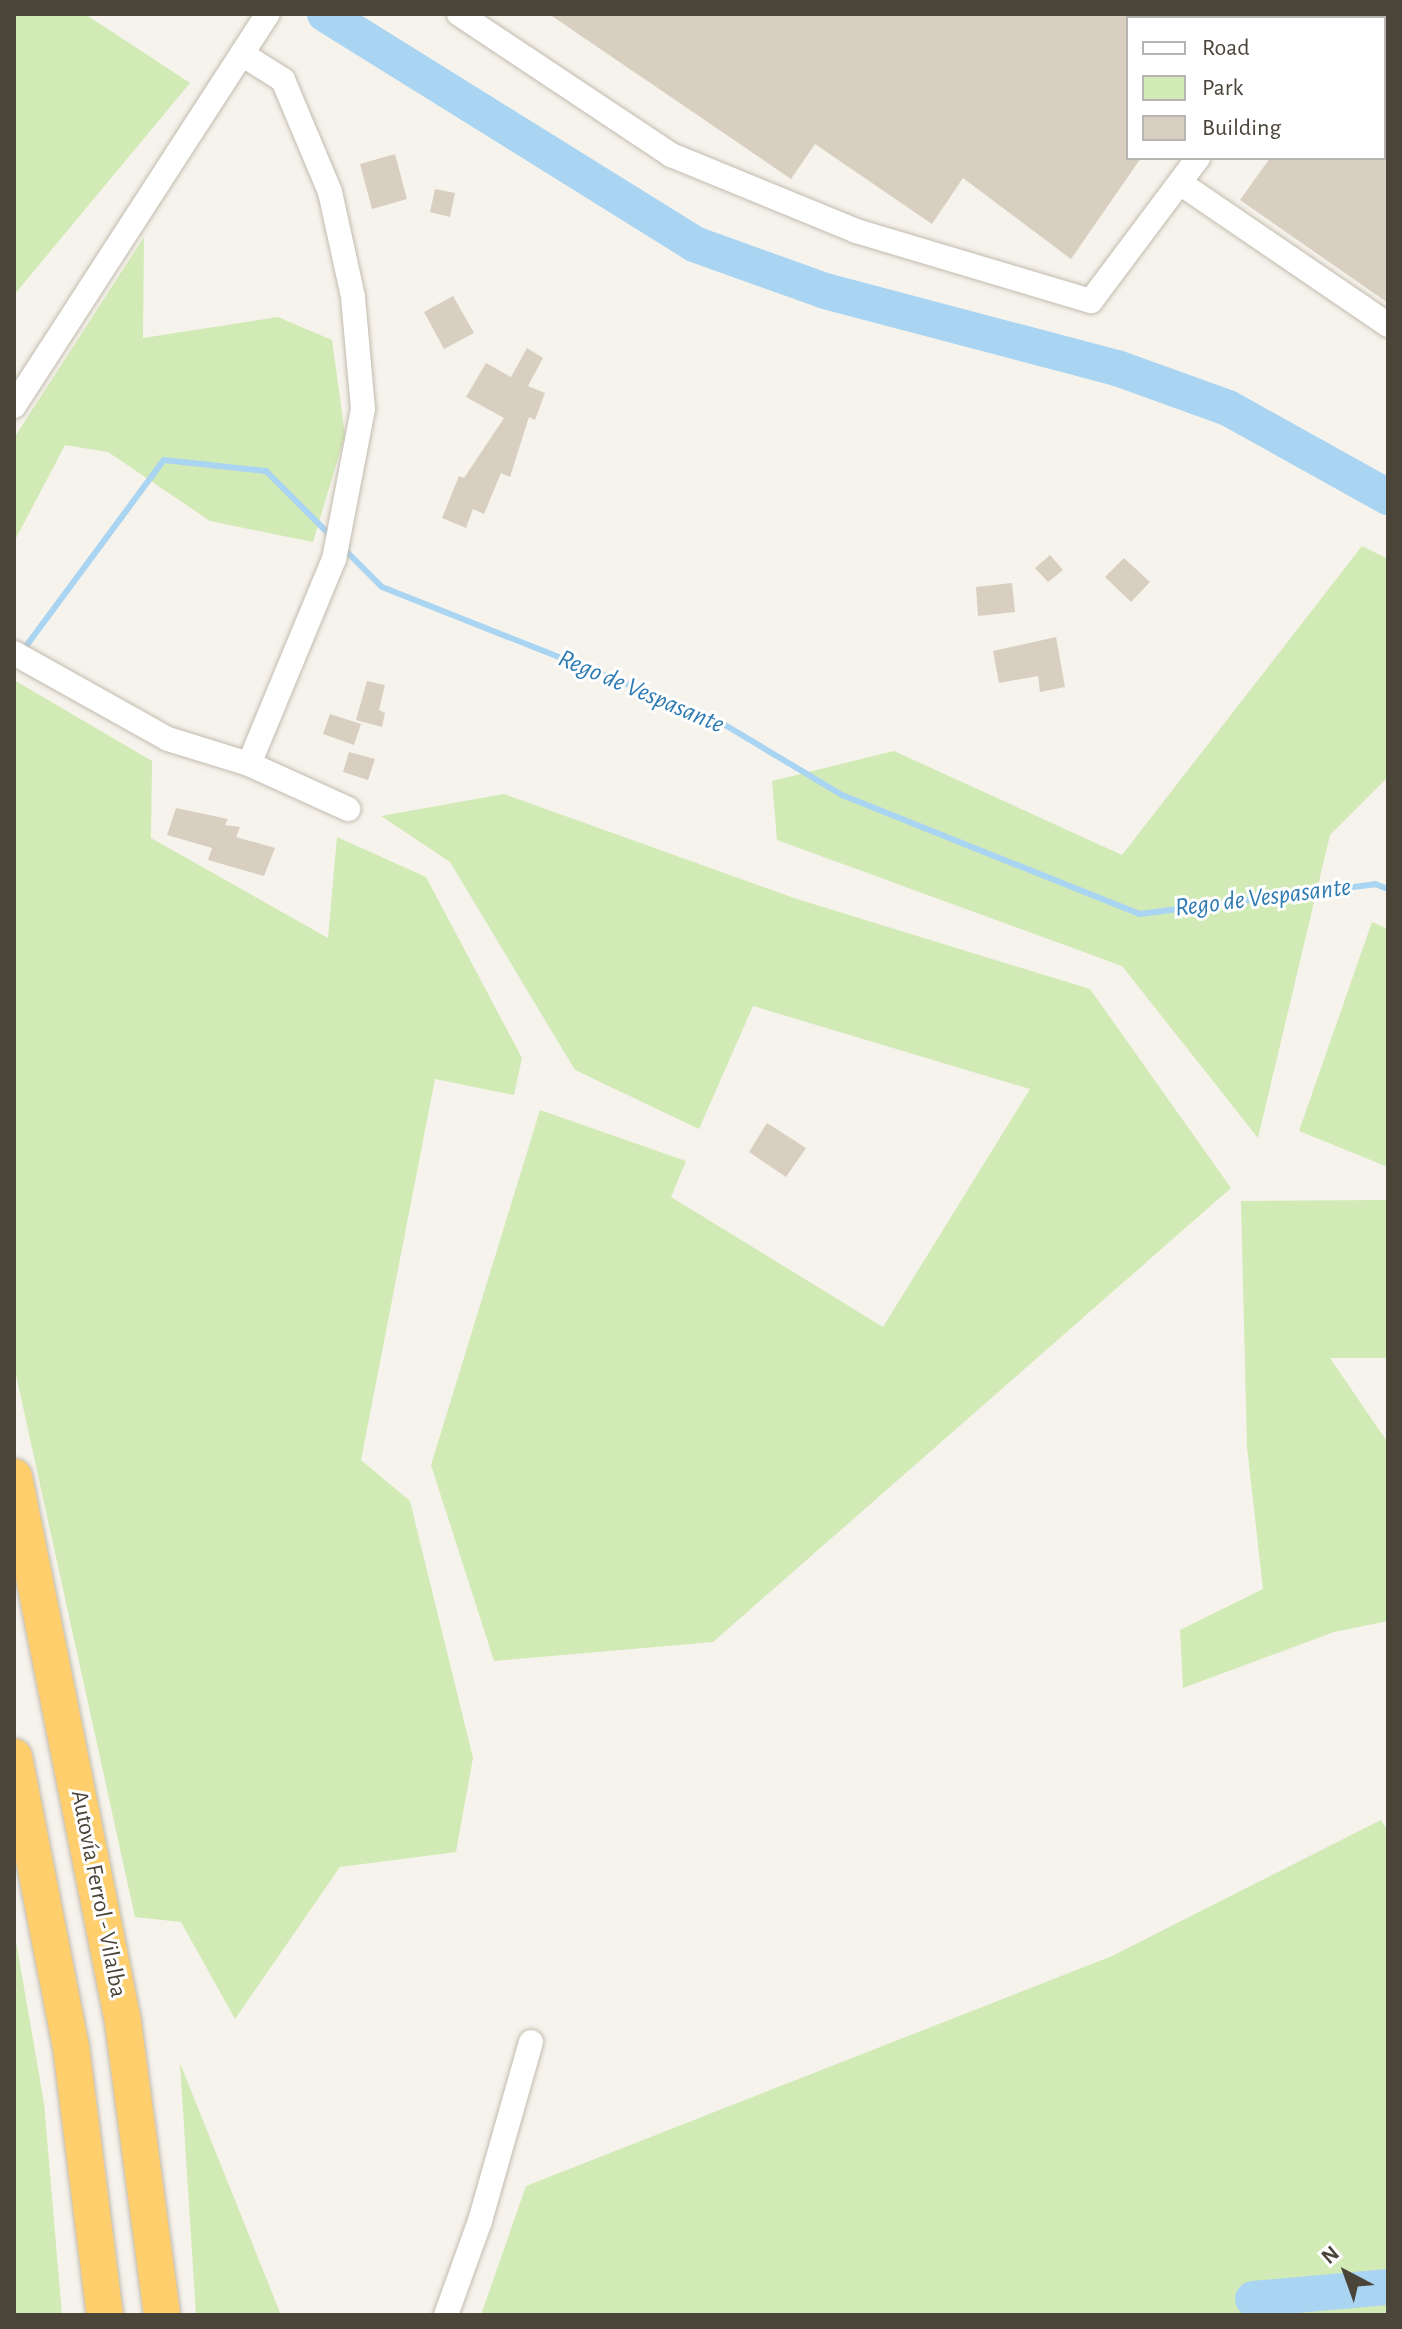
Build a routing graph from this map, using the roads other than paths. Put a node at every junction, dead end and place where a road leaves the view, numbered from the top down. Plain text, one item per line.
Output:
1 (459, 14) edge
2 (260, 18) edge
3 (242, 54) junction
4 (1197, 160) edge
5 (1180, 183) junction
6 (1388, 325) edge
7 (14, 406) edge
8 (14, 653) edge
9 (249, 764) junction
10 (348, 809) dead end
11 (14, 1477) edge
12 (14, 1757) edge
13 (531, 2042) dead end
14 (105, 2315) edge
15 (162, 2315) edge
16 (446, 2315) edge

1 - 5 street
2 - 3 street
3 - 7 street
3 - 9 street
4 - 5 street
5 - 6 street
8 - 9 street
9 - 10 street
11 - 15 highway, Autovía Ferrol - Vilalba
12 - 14 highway
13 - 16 street

